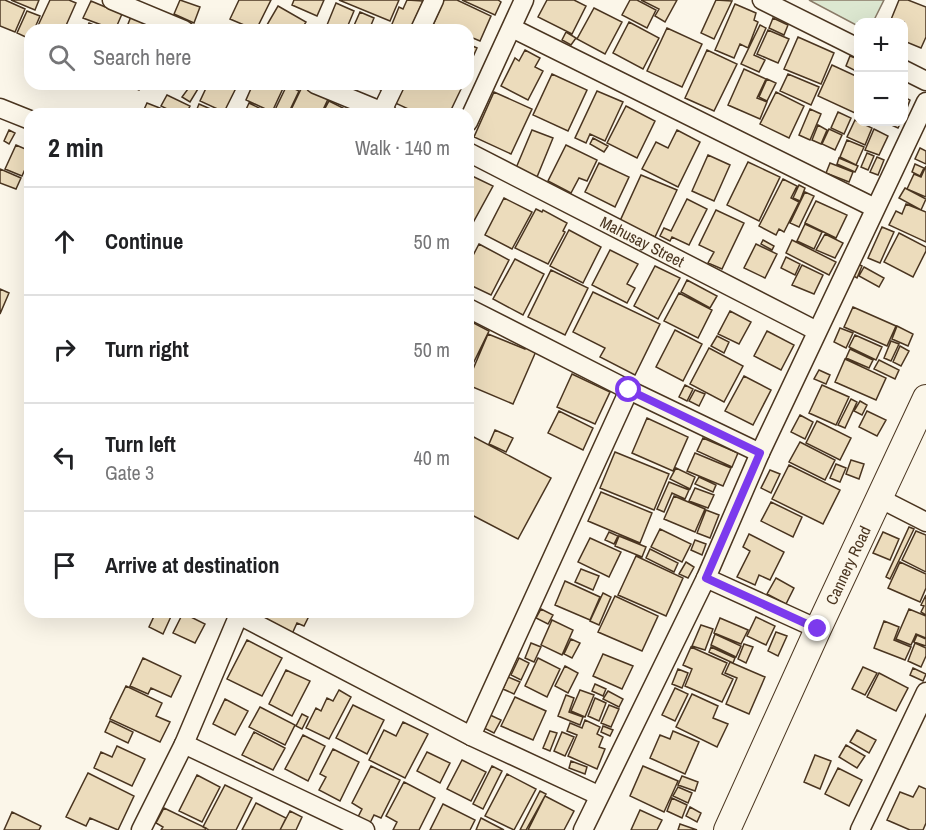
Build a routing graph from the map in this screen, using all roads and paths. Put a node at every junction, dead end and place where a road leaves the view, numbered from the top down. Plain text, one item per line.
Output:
1 (112, 0) edge
2 (434, 0) edge
3 (524, 0) edge
4 (762, 0) edge
5 (170, 24) edge
6 (423, 24) edge
7 (512, 28) junction
8 (854, 46) edge
9 (907, 72) edge
10 (926, 81) edge
11 (329, 90) edge
12 (393, 90) edge
13 (926, 102) edge
14 (0, 108) edge
15 (373, 108) edge
16 (387, 108) edge
17 (474, 109) edge
18 (24, 118) edge
19 (474, 155) edge
20 (875, 208) junction
21 (474, 311) edge
22 (817, 331) junction
23 (629, 390) junction
24 (926, 398) edge
25 (760, 453) junction
26 (879, 498) junction
27 (926, 522) edge
28 (706, 578) junction
29 (237, 618) edge
30 (247, 618) edge
31 (818, 629) junction
32 (926, 692) edge
33 (471, 736) junction
34 (184, 744) junction
35 (598, 795) junction
36 (141, 830) edge
37 (365, 830) edge
38 (583, 830) edge
39 (727, 830) edge
40 (860, 830) edge

1 - 5 street
2 - 6 street
3 - 7 street
4 - 8 street
7 - 17 street
7 - 20 street
9 - 10 street
11 - 15 street
12 - 16 street
13 - 20 street
14 - 18 street
19 - 22 street, Mahusay Street
20 - 22 street
21 - 23 street
22 - 25 street
23 - 25 street
23 - 33 street
24 - 26 main road, Cannery Road
25 - 28 street
26 - 27 street
26 - 31 main road, Cannery Road
28 - 31 street
28 - 35 street
29 - 34 street
30 - 33 street
31 - 39 main road, Cannery Road
32 - 40 street
33 - 35 street
34 - 36 street
34 - 37 street
35 - 38 street

